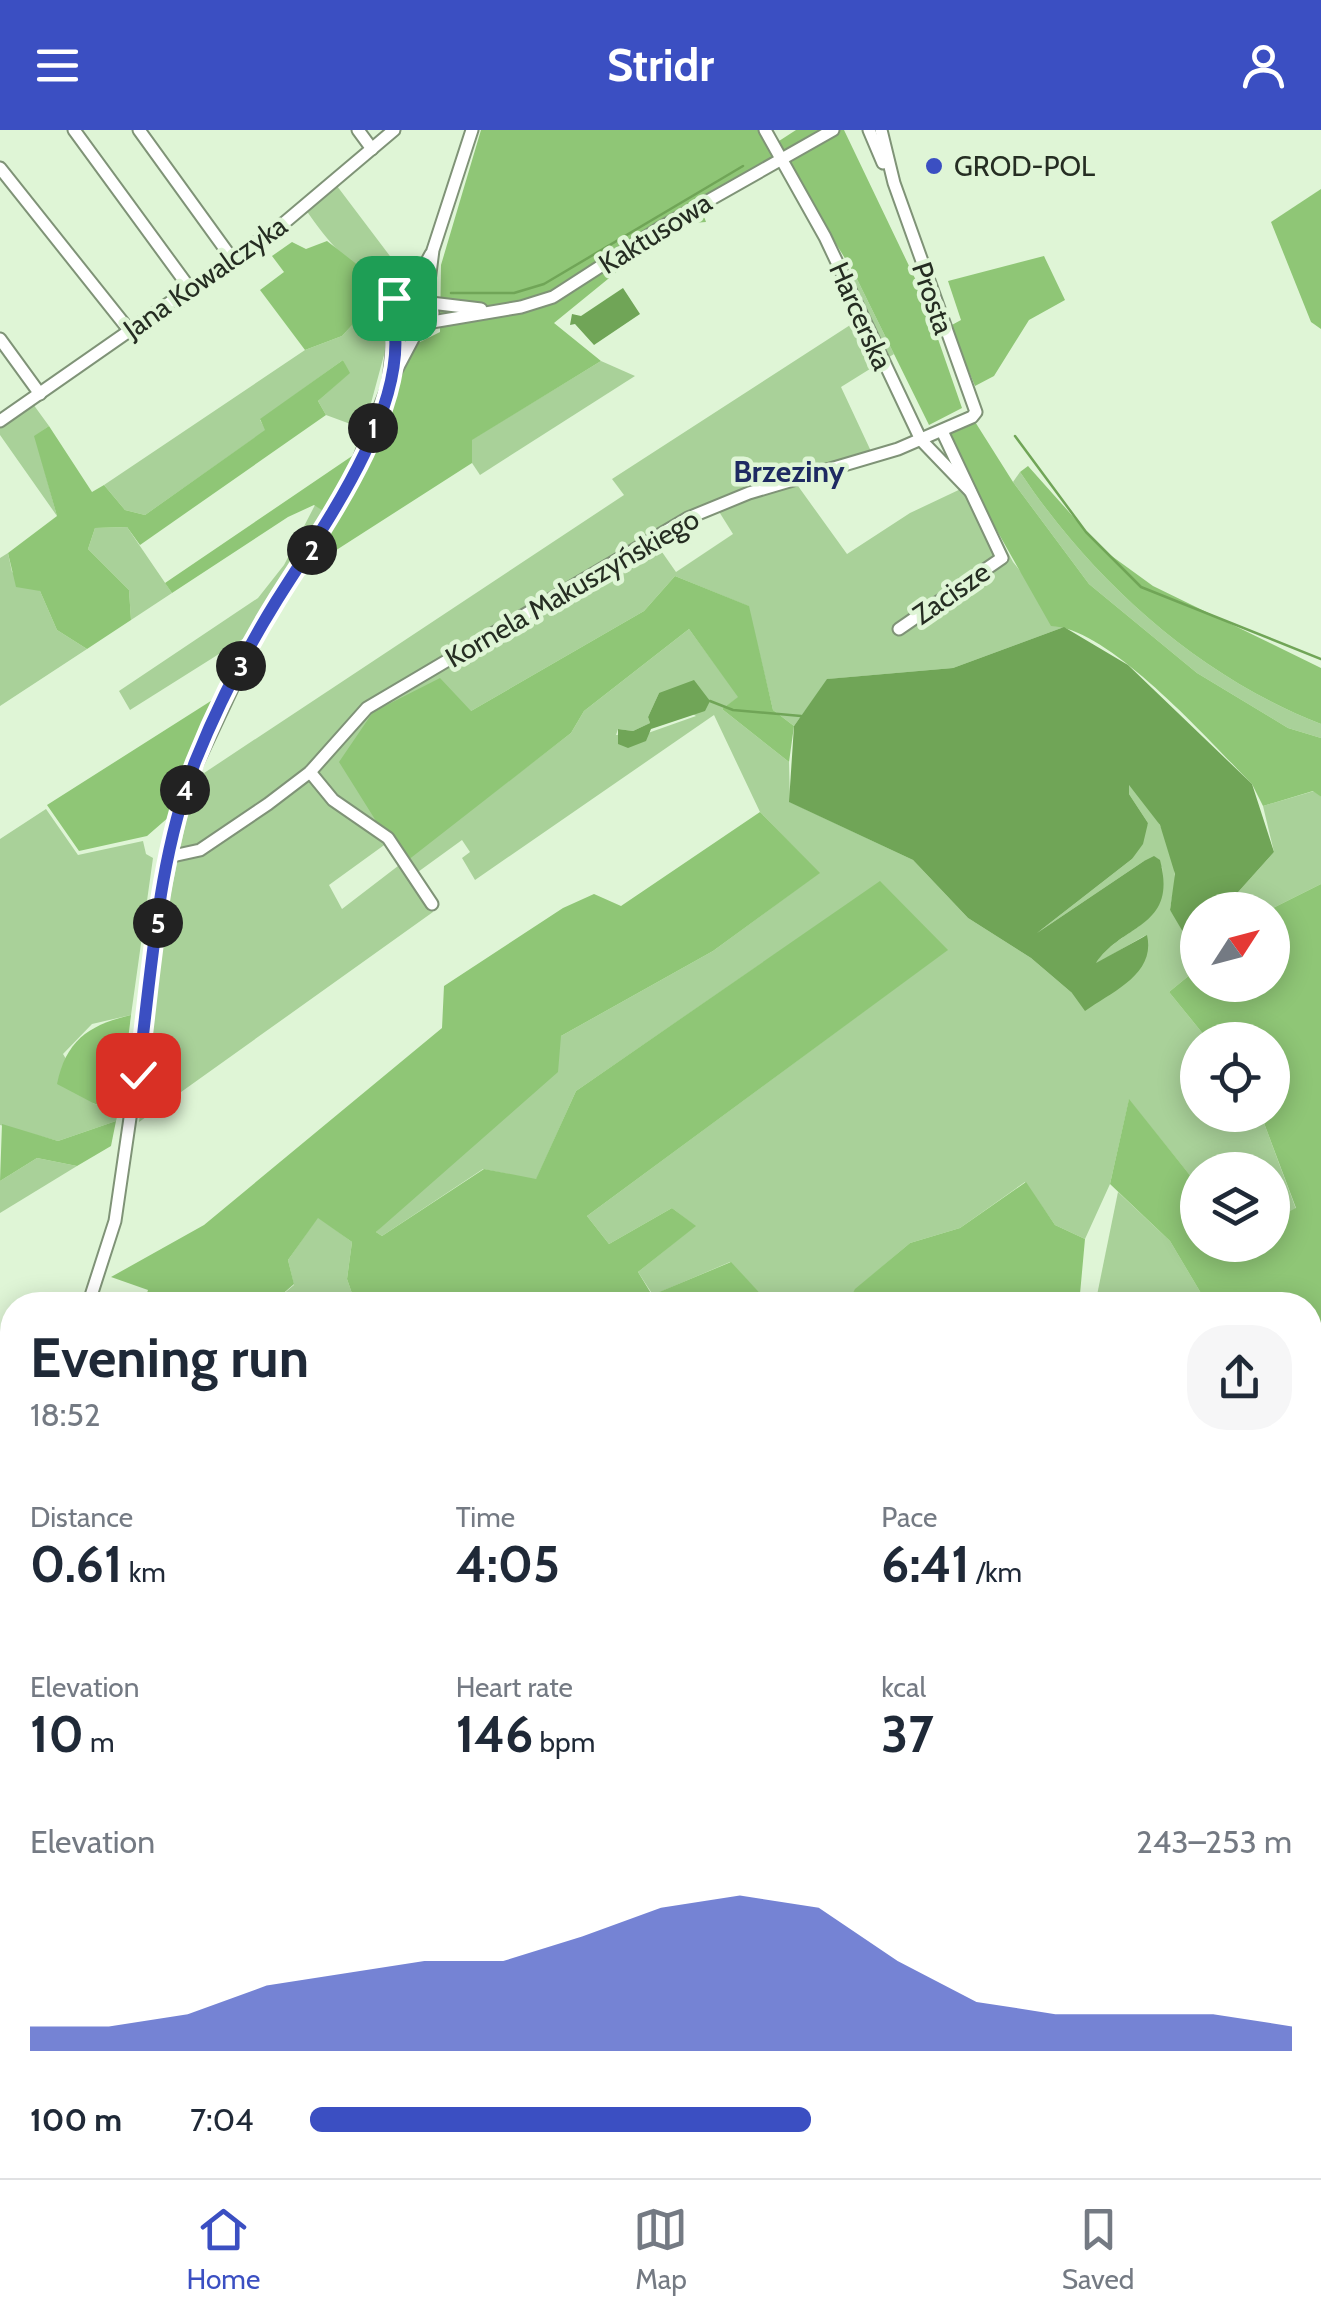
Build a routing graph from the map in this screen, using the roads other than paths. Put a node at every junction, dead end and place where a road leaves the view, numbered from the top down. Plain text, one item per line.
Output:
1 (74, 130) edge
2 (139, 130) edge
3 (358, 130) edge
4 (394, 130) edge
5 (472, 130) edge
6 (765, 130) edge
7 (832, 130) edge
8 (869, 130) edge
9 (881, 130) edge
10 (817, 134) edge
11 (372, 149) junction
12 (778, 160) junction
13 (0, 168) edge
14 (894, 184) junction
15 (433, 250) junction
16 (234, 260) junction
17 (191, 290) junction
18 (411, 290) junction
19 (429, 300) junction
20 (490, 311) junction
21 (432, 322) junction
22 (395, 328) junction
23 (129, 330) junction
24 (415, 335) junction
25 (0, 339) edge
26 (389, 384) junction
27 (40, 394) junction
28 (0, 403) edge
29 (976, 412) joint
30 (4, 418) edge
31 (942, 431) junction
32 (921, 440) junction
33 (970, 492) junction
34 (1002, 558) joint
35 (899, 629) dead end
36 (310, 772) junction
37 (168, 857) junction
38 (432, 904) dead end
39 (93, 1292) edge

1 - 17 street
2 - 16 street
3 - 11 street
4 - 11 street, Jana Kowalczyka
5 - 15 street
6 - 12 street, Harcerska
7 - 10 street, Kaktusowa
8 - 14 street, Prosta
9 - 14 street, Prosta
10 - 12 street, Kaktusowa
11 - 16 street, Jana Kowalczyka
12 - 20 street, Kaktusowa
12 - 32 street, Harcerska
13 - 23 street
14 - 29 street, Prosta
15 - 18 street
15 - 19 street
16 - 17 street, Jana Kowalczyka
17 - 23 street, Jana Kowalczyka
18 - 19 street
18 - 22 street
19 - 20 street, Kaktusowa
19 - 21 street
20 - 21 street, Kaktusowa
21 - 24 street
22 - 24 street
22 - 26 street
23 - 27 street, Jana Kowalczyka
24 - 26 street
25 - 27 street
26 - 37 street
27 - 30 street, Jana Kowalczyka
28 - 30 street, Jana Kowalczyka
29 - 31 street, Kornela Makuszyńskiego
31 - 32 street, Kornela Makuszyńskiego
31 - 33 street, Harcerska
32 - 33 street, Harcerska
32 - 36 street, Kornela Makuszyńskiego
33 - 34 street, Harcerska
34 - 35 street, Zacisze
36 - 37 street, Kornela Makuszyńskiego
36 - 38 street
37 - 39 street

